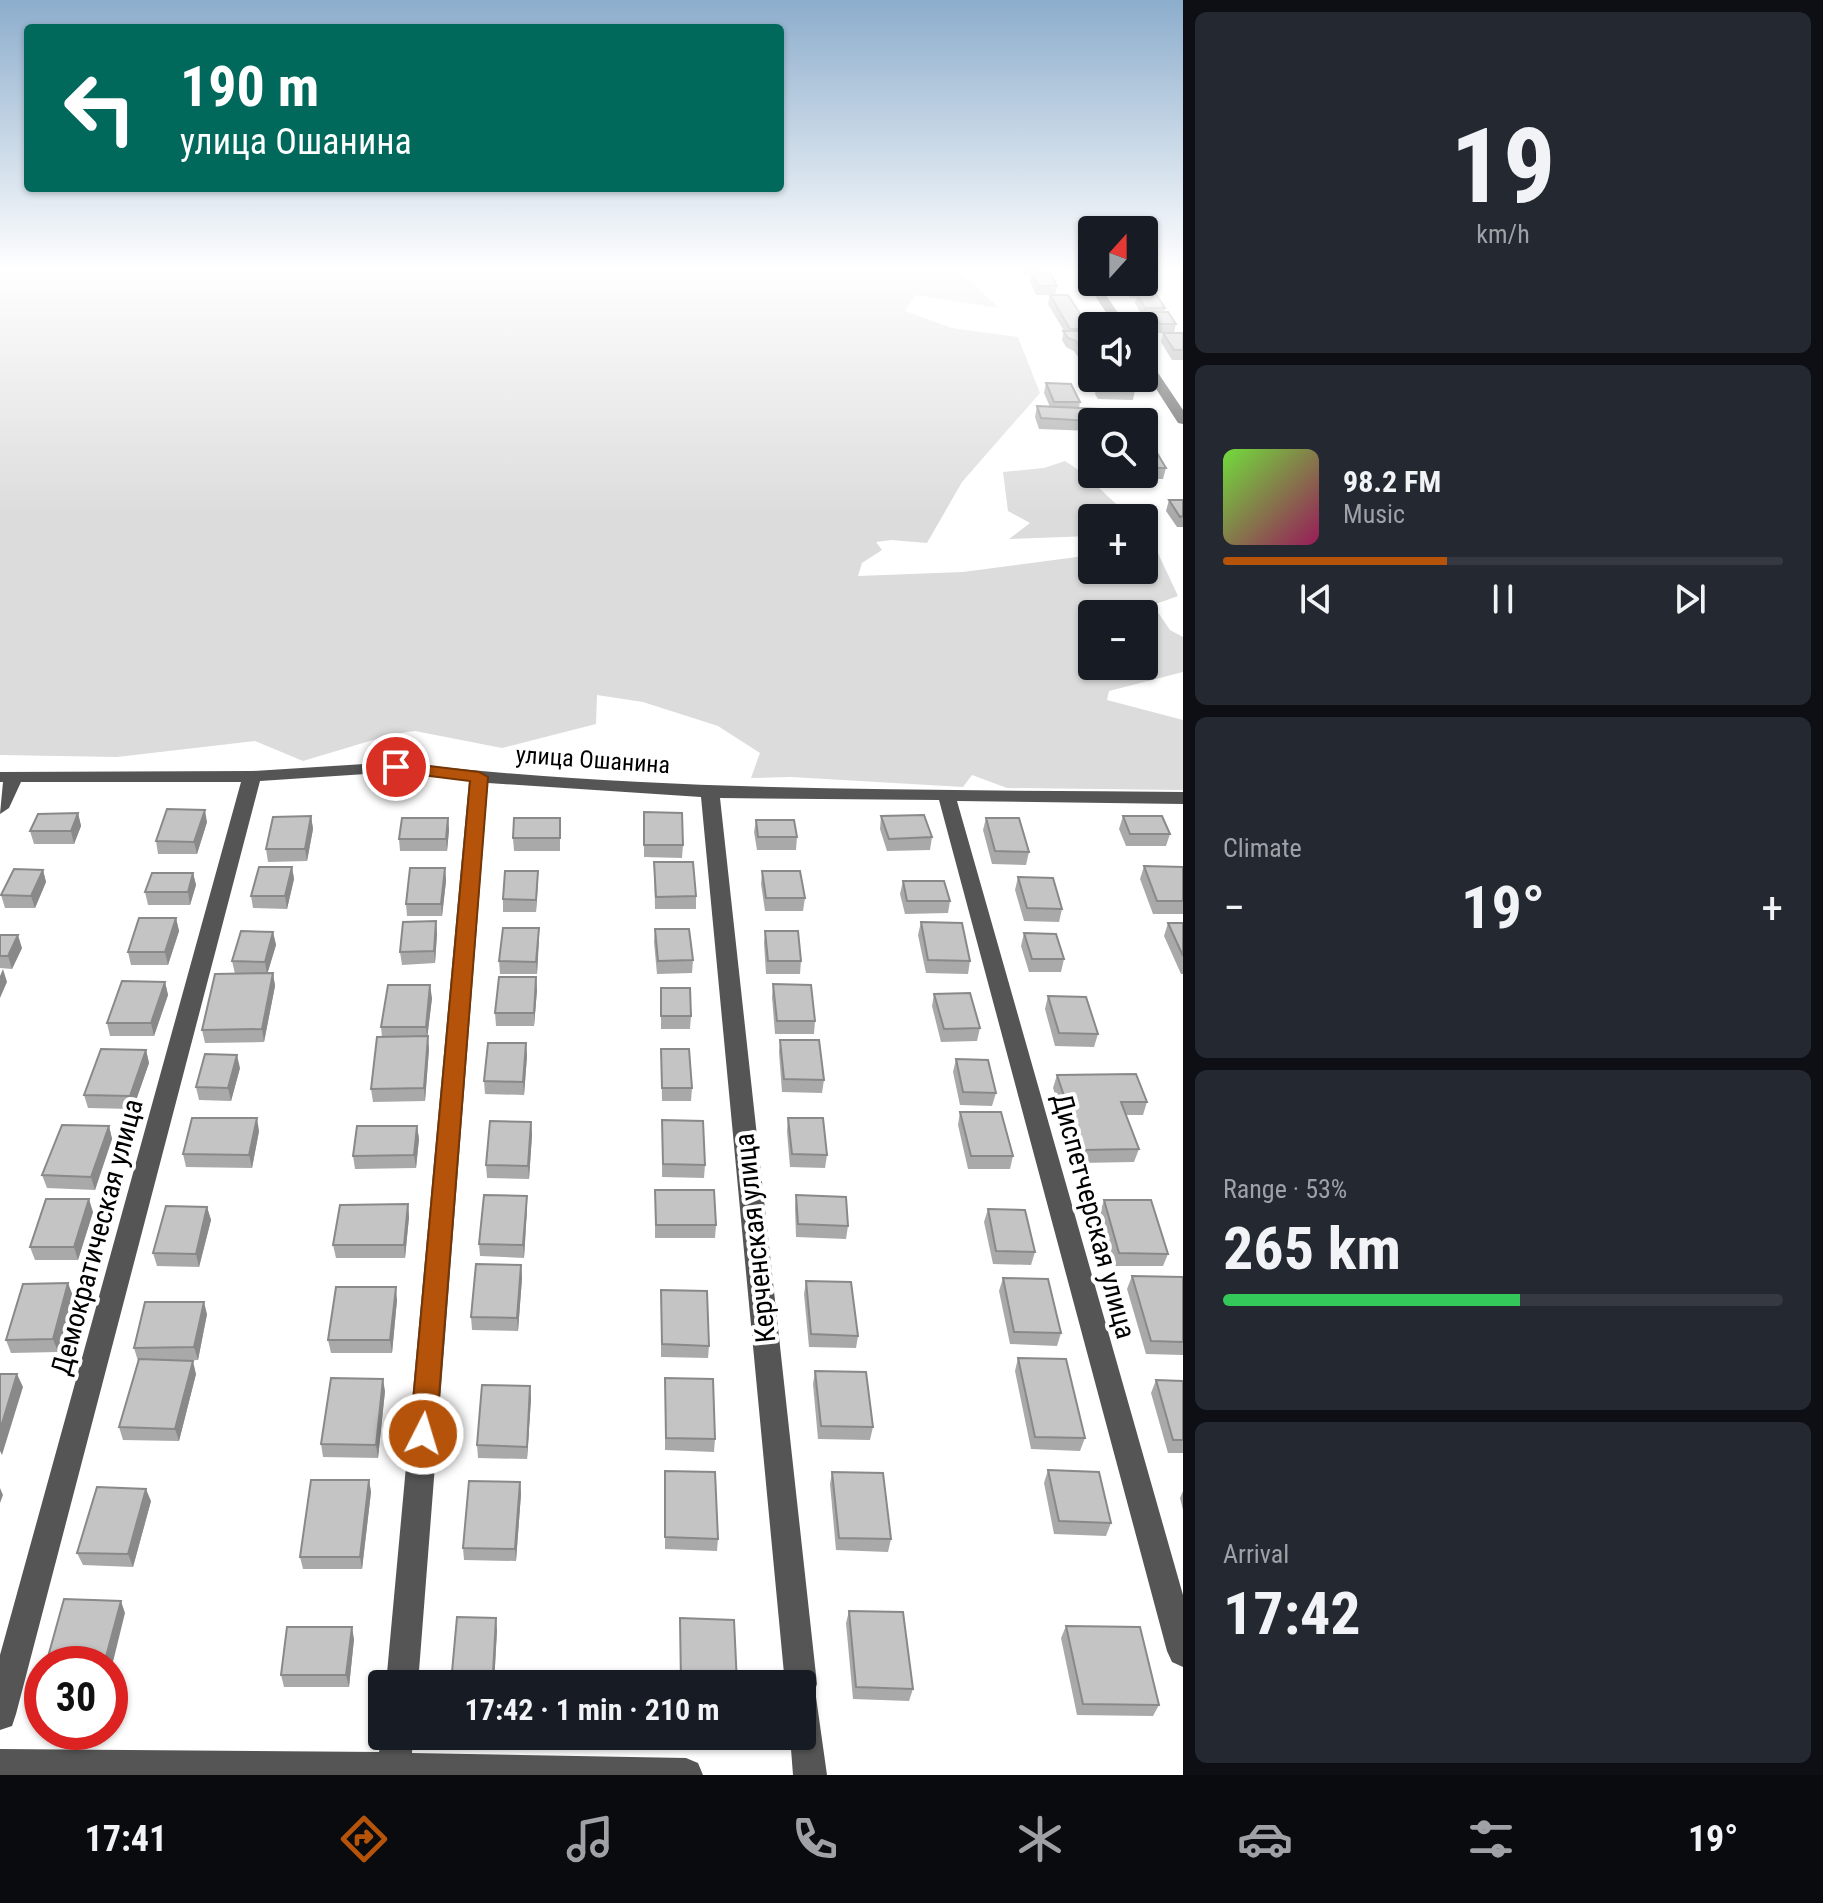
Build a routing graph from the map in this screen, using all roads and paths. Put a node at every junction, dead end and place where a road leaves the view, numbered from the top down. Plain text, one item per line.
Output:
1 (1158, 382) edge
2 (1183, 420) edge
3 (252, 776) junction
4 (7, 777) edge
5 (479, 777) junction
6 (710, 792) junction
7 (947, 797) junction
8 (1183, 798) edge
9 (0, 808) edge
10 (1183, 1651) edge
11 (403, 1670) edge
12 (800, 1670) edge
13 (0, 1714) edge
14 (807, 1750) edge
15 (395, 1760) edge
16 (0, 1766) edge
17 (686, 1775) edge
18 (810, 1775) edge

1 - 2 street
3 - 4 street, улица Ошанина
3 - 5 street, улица Ошанина
3 - 13 street, Демократическая улица
4 - 9 street
5 - 6 street, улица Ошанина
5 - 11 street
6 - 7 street, улица Ошанина
6 - 12 street, Керченская улица
7 - 8 street, улица Ошанина
7 - 10 street, Диспетчерская улица
14 - 18 street
15 - 16 street
15 - 17 street

